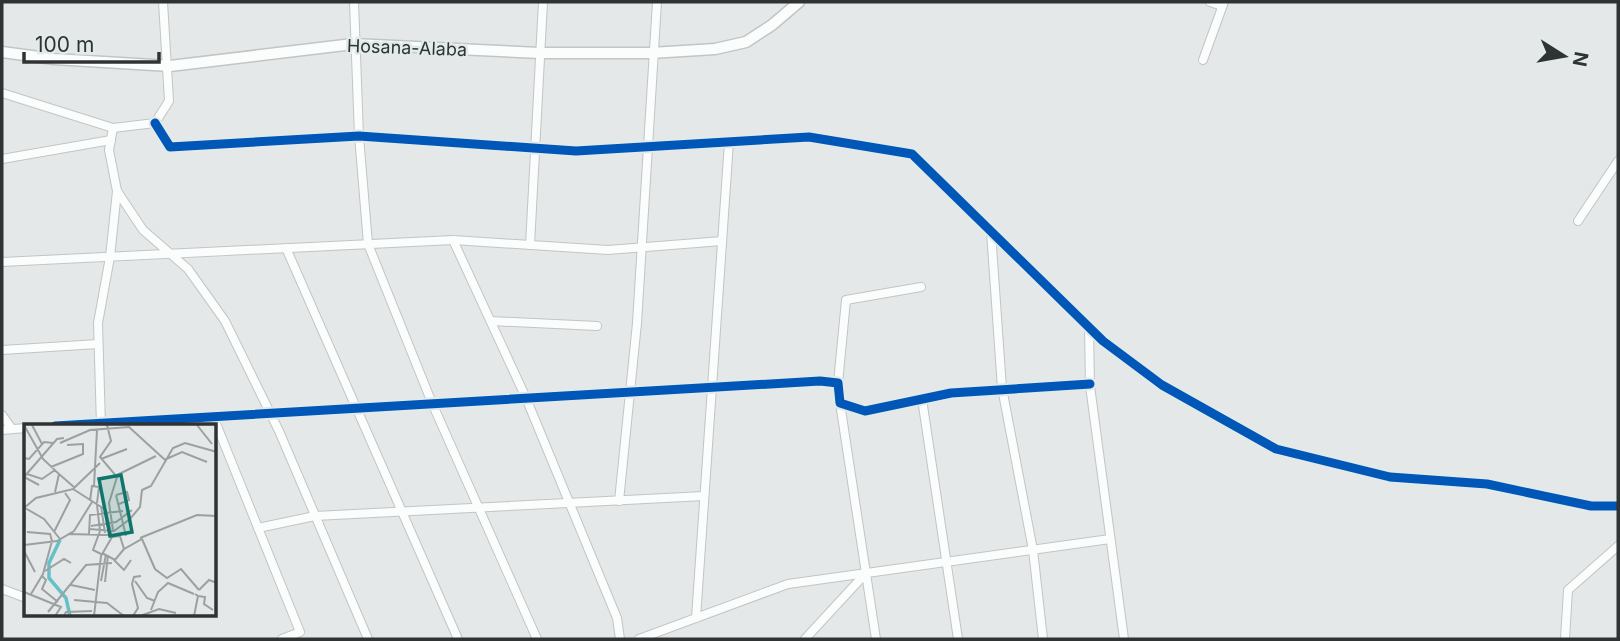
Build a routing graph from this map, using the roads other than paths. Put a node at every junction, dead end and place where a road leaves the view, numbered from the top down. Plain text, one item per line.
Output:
1 (163, 2) edge
2 (354, 2) edge
3 (543, 2) edge
4 (657, 2) edge
5 (799, 2) edge
6 (1210, 2) edge
7 (1223, 4) edge
8 (354, 44) junction
9 (2, 52) edge
10 (540, 53) junction
11 (652, 54) junction
12 (1203, 60) dead end
13 (170, 65) junction
14 (2, 93) edge
15 (155, 123) junction
16 (113, 128) junction
17 (359, 136) junction
18 (111, 140) junction
19 (730, 142) junction
20 (647, 147) junction
21 (535, 148) junction
22 (2, 159) edge
23 (1618, 161) edge
24 (117, 191) junction
25 (1578, 221) dead end
26 (991, 232) junction
27 (453, 240) junction
28 (722, 241) junction
29 (368, 244) junction
30 (530, 245) junction
31 (286, 248) junction
32 (641, 248) junction
33 (170, 254) junction
34 (110, 257) junction
35 (2, 262) edge
36 (920, 287) dead end
37 (491, 321) junction
38 (597, 326) dead end
39 (1089, 328) junction
40 (98, 344) junction
41 (2, 350) edge
42 (838, 383) junction
43 (1090, 384) junction
44 (1002, 388) junction
45 (711, 390) junction
46 (630, 394) junction
47 (526, 398) junction
48 (922, 399) junction
49 (840, 402) junction
50 (432, 403) junction
51 (357, 408) junction
52 (270, 412) junction
53 (2, 415) edge
54 (213, 416) junction
55 (101, 424) edge
56 (216, 424) edge
57 (217, 426) edge
58 (24, 428) edge
59 (2, 429) edge
60 (12, 429) junction
61 (704, 496) junction
62 (619, 501) junction
63 (570, 503) junction
64 (1618, 506) edge
65 (479, 508) junction
66 (402, 511) junction
67 (315, 516) junction
68 (258, 528) junction
69 (1110, 539) junction
70 (1618, 546) edge
71 (1033, 550) junction
72 (945, 562) junction
73 (866, 573) junction
74 (2, 589) edge
75 (24, 597) edge
76 (696, 618) junction
77 (282, 639) edge
78 (368, 639) edge
79 (458, 639) edge
80 (537, 639) edge
81 (620, 639) edge
82 (639, 639) edge
83 (805, 639) edge
84 (876, 639) edge
85 (958, 639) edge
86 (1043, 639) edge
87 (1125, 639) edge
88 (1565, 639) edge

1 - 13 street
2 - 8 street
3 - 10 street
4 - 11 street
5 - 11 main road, Hosana-Alaba
6 - 7 street
7 - 12 street
8 - 10 main road, Hosana-Alaba
8 - 13 main road, Hosana-Alaba
8 - 17 street
9 - 13 main road, Hosana-Alaba
10 - 11 main road, Hosana-Alaba
10 - 21 street
11 - 20 street
13 - 15 street
14 - 16 street
15 - 16 street
15 - 17 street
16 - 18 street
17 - 21 street
17 - 29 street
18 - 22 street
18 - 24 street
19 - 20 street
19 - 26 street
19 - 28 street
20 - 21 street
20 - 32 street
21 - 30 street
23 - 25 street
24 - 33 street
24 - 34 street
26 - 39 street
26 - 44 street
27 - 29 street
27 - 30 street
27 - 37 street
28 - 32 street
28 - 45 street
29 - 31 street
29 - 50 street
30 - 32 street
31 - 33 street
31 - 51 street
32 - 46 street
33 - 34 street
33 - 52 street
34 - 35 street
34 - 40 street
36 - 42 street
37 - 38 street
37 - 47 street
39 - 43 street
39 - 64 street
40 - 41 street
40 - 55 street
42 - 45 street
42 - 49 street
43 - 44 street
43 - 69 street
44 - 48 street
44 - 71 street
45 - 46 street
45 - 61 street
46 - 47 street
46 - 62 street
47 - 50 street
47 - 63 street
48 - 49 street
48 - 72 street
49 - 73 street
50 - 51 street
50 - 65 street
51 - 52 street
51 - 66 street
52 - 54 street
52 - 67 street
53 - 60 street
54 - 55 street
54 - 56 street
57 - 68 street
58 - 60 street
59 - 60 street
61 - 62 street
61 - 76 street
62 - 63 street
63 - 65 street
63 - 81 street
65 - 66 street
65 - 80 street
66 - 67 street
66 - 79 street
67 - 68 street
67 - 78 street
68 - 77 street
69 - 71 street
69 - 87 street
70 - 88 street
71 - 72 street
71 - 86 street
72 - 73 street
72 - 85 street
73 - 76 street
73 - 83 street
73 - 84 street
74 - 75 street
76 - 82 street

